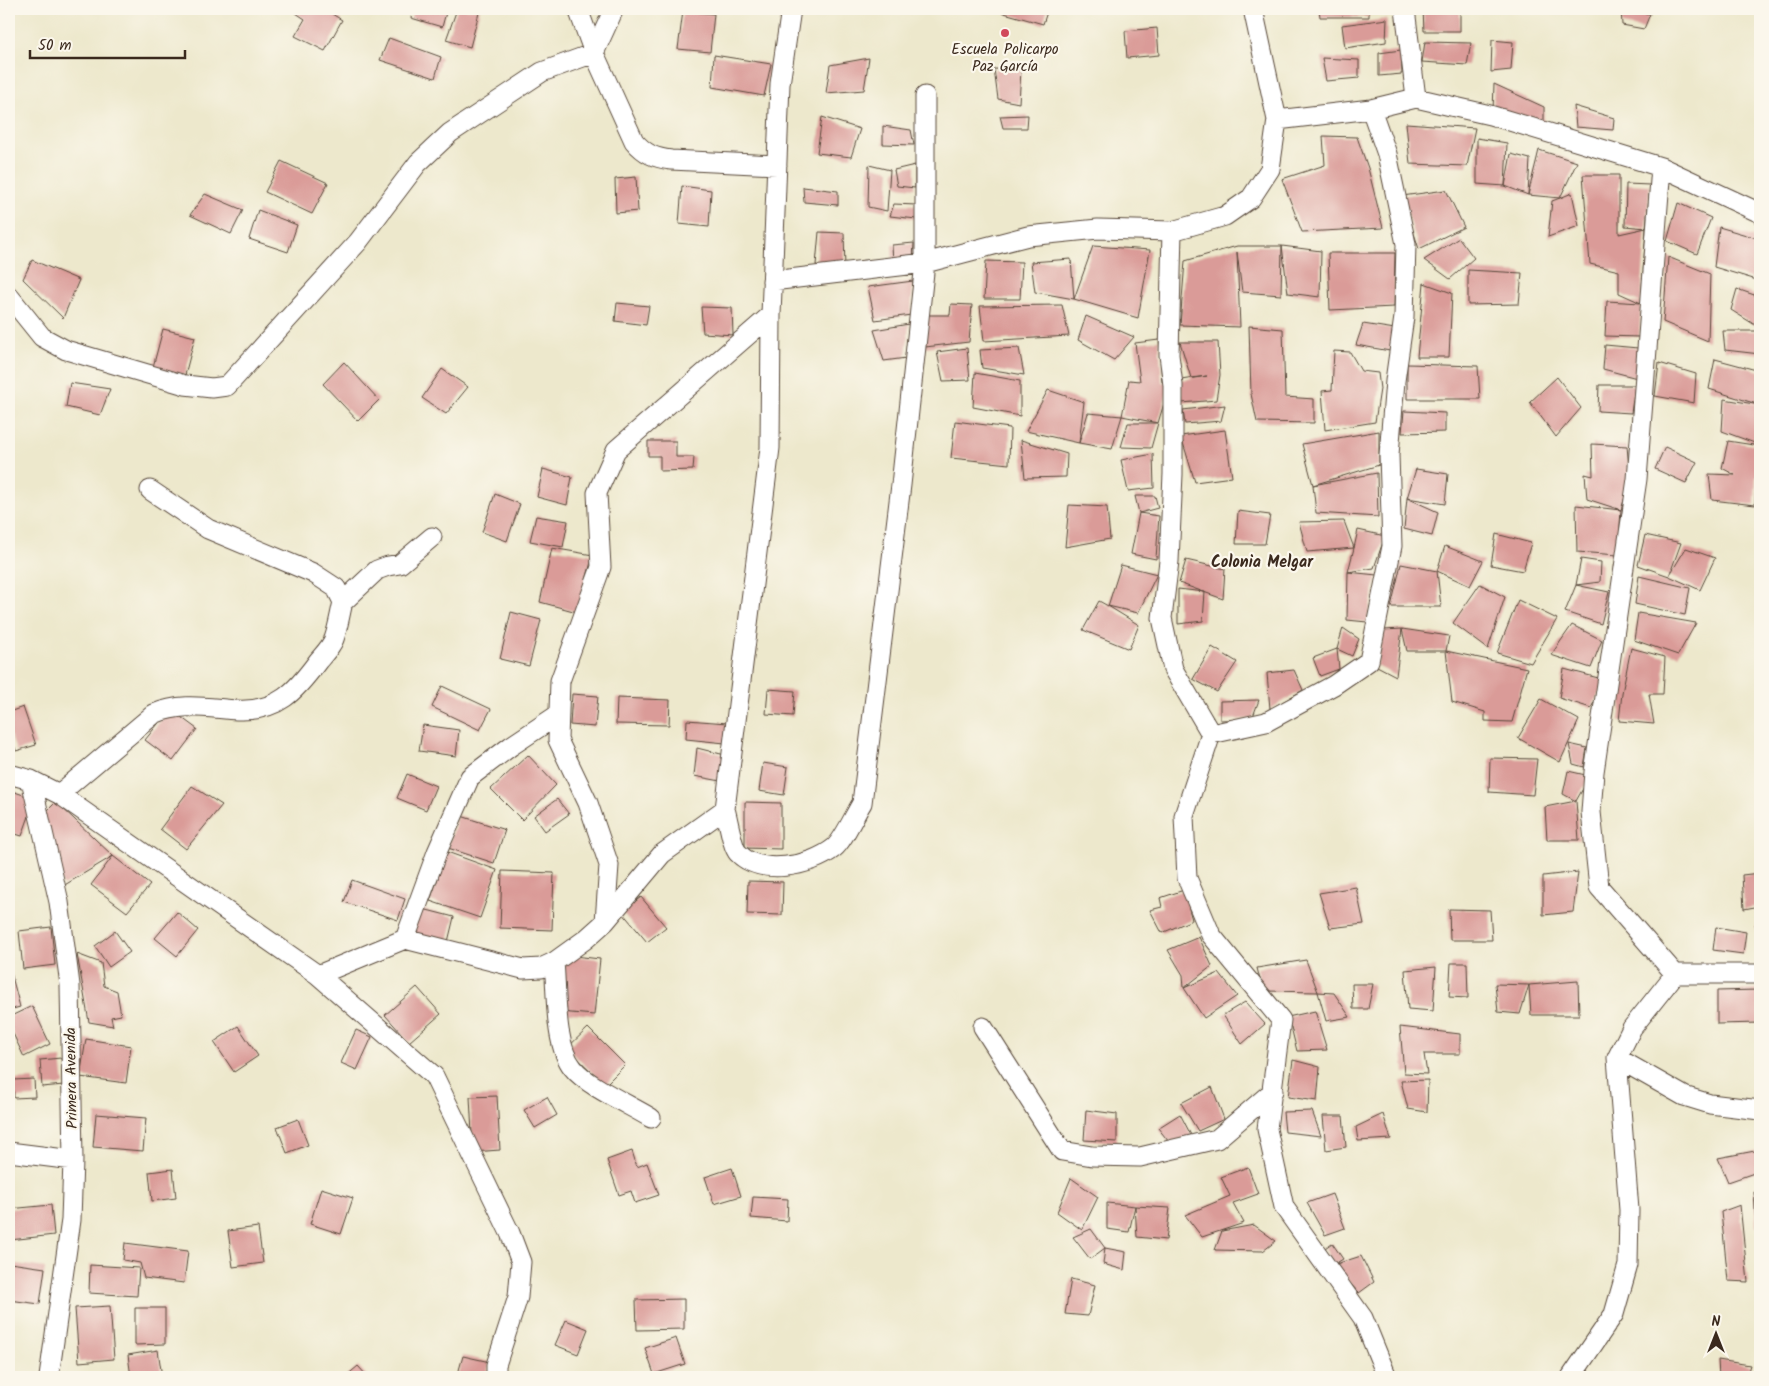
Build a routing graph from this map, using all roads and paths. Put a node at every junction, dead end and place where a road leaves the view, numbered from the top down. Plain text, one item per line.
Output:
1 (578, 9) edge
2 (614, 9) edge
3 (792, 9) edge
4 (1253, 9) edge
5 (1405, 9) edge
6 (594, 53) junction
7 (925, 96) dead end
8 (1416, 98) junction
9 (1371, 109) junction
10 (1278, 120) junction
11 (777, 165) junction
12 (1661, 167) junction
13 (1760, 213) edge
14 (1172, 231) junction
15 (925, 263) junction
16 (772, 281) junction
17 (9, 296) edge
18 (771, 315) junction
19 (150, 490) dead end
20 (432, 537) dead end
21 (343, 602) junction
22 (559, 714) junction
23 (1211, 734) junction
24 (9, 774) edge
25 (31, 780) junction
26 (59, 794) junction
27 (725, 809) junction
28 (605, 922) junction
29 (405, 939) junction
30 (554, 962) junction
31 (1675, 974) junction
32 (1760, 974) edge
33 (318, 975) junction
34 (983, 1027) dead end
35 (1617, 1058) junction
36 (1272, 1091) junction
37 (1760, 1110) edge
38 (651, 1118) dead end
39 (9, 1152) edge
40 (73, 1160) junction
41 (49, 1377) edge
42 (496, 1377) edge
43 (1387, 1377) edge
44 (1572, 1377) edge

1 - 6 street
2 - 6 street
3 - 11 street
4 - 10 street
5 - 8 street
6 - 11 street
6 - 17 street
7 - 15 street
8 - 9 street
8 - 12 street
9 - 10 street
9 - 23 street
10 - 14 street
11 - 16 street
12 - 13 street
12 - 31 street
14 - 15 street
14 - 23 street
15 - 16 street
15 - 27 street
16 - 18 street
18 - 22 street
18 - 27 street
19 - 21 street
20 - 21 street
21 - 26 street
22 - 28 street
22 - 29 street
23 - 36 street
24 - 25 street
25 - 26 street
25 - 40 street, Primera Avenida
26 - 33 street
27 - 28 street
28 - 30 street
29 - 30 street
29 - 33 street
30 - 38 street
31 - 32 street
31 - 35 street
33 - 42 street
34 - 36 street
35 - 37 street
35 - 44 street
36 - 43 street
39 - 40 street
40 - 41 street, Primera Avenida

